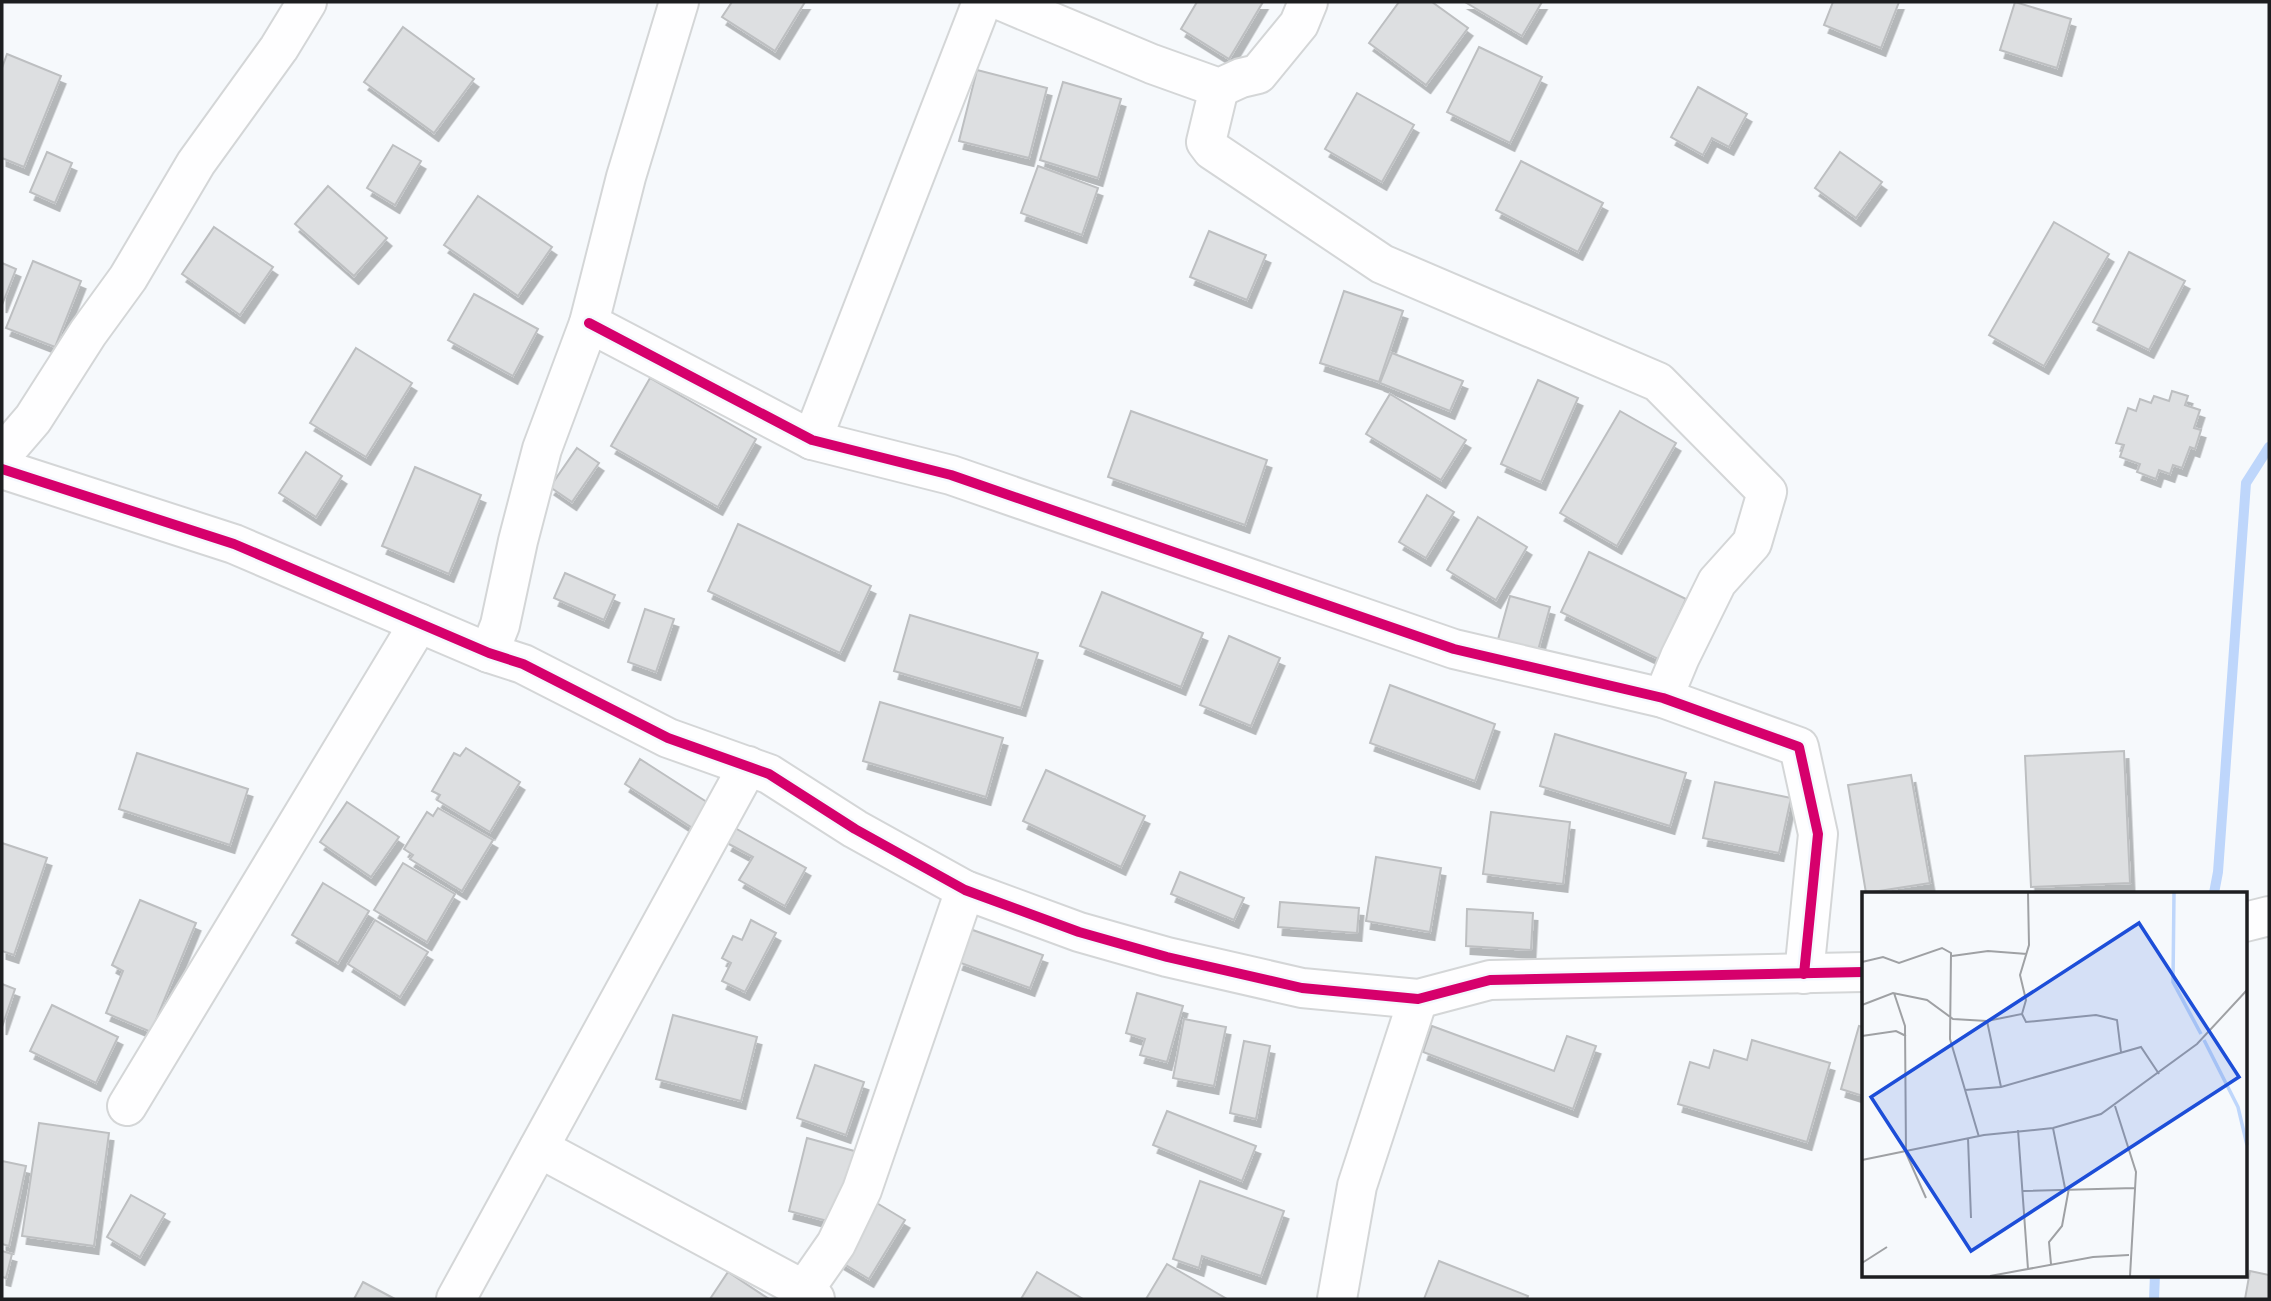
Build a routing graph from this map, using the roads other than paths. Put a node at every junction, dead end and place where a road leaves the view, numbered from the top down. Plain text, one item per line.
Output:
1 (307, 2) edge
2 (679, 2) edge
3 (982, 2) edge
4 (1004, 2) edge
5 (1308, 2) edge
6 (1219, 88) junction
7 (589, 323) junction
8 (812, 440) junction
9 (2, 455) edge
10 (2, 468) edge
11 (419, 623) junction
12 (489, 653) junction
13 (1662, 698) junction
14 (748, 766) junction
15 (965, 890) junction
16 (2269, 916) edge
17 (2246, 922) edge
18 (1862, 972) edge
19 (1804, 974) junction
20 (1418, 999) junction
21 (127, 1106) dead end
22 (539, 1148) junction
23 (809, 1295) edge
24 (456, 1299) edge
25 (1337, 1299) edge

1 - 9 street
2 - 7 street
3 - 8 street
4 - 6 street
5 - 6 street
6 - 13 street
7 - 8 street
7 - 12 street
8 - 13 street
10 - 11 street
11 - 12 street
11 - 21 street
12 - 14 street
13 - 19 street
14 - 15 street
14 - 22 street
15 - 20 street
15 - 23 street
16 - 17 street
18 - 19 street
19 - 20 street
20 - 25 street
22 - 23 street
22 - 24 street

